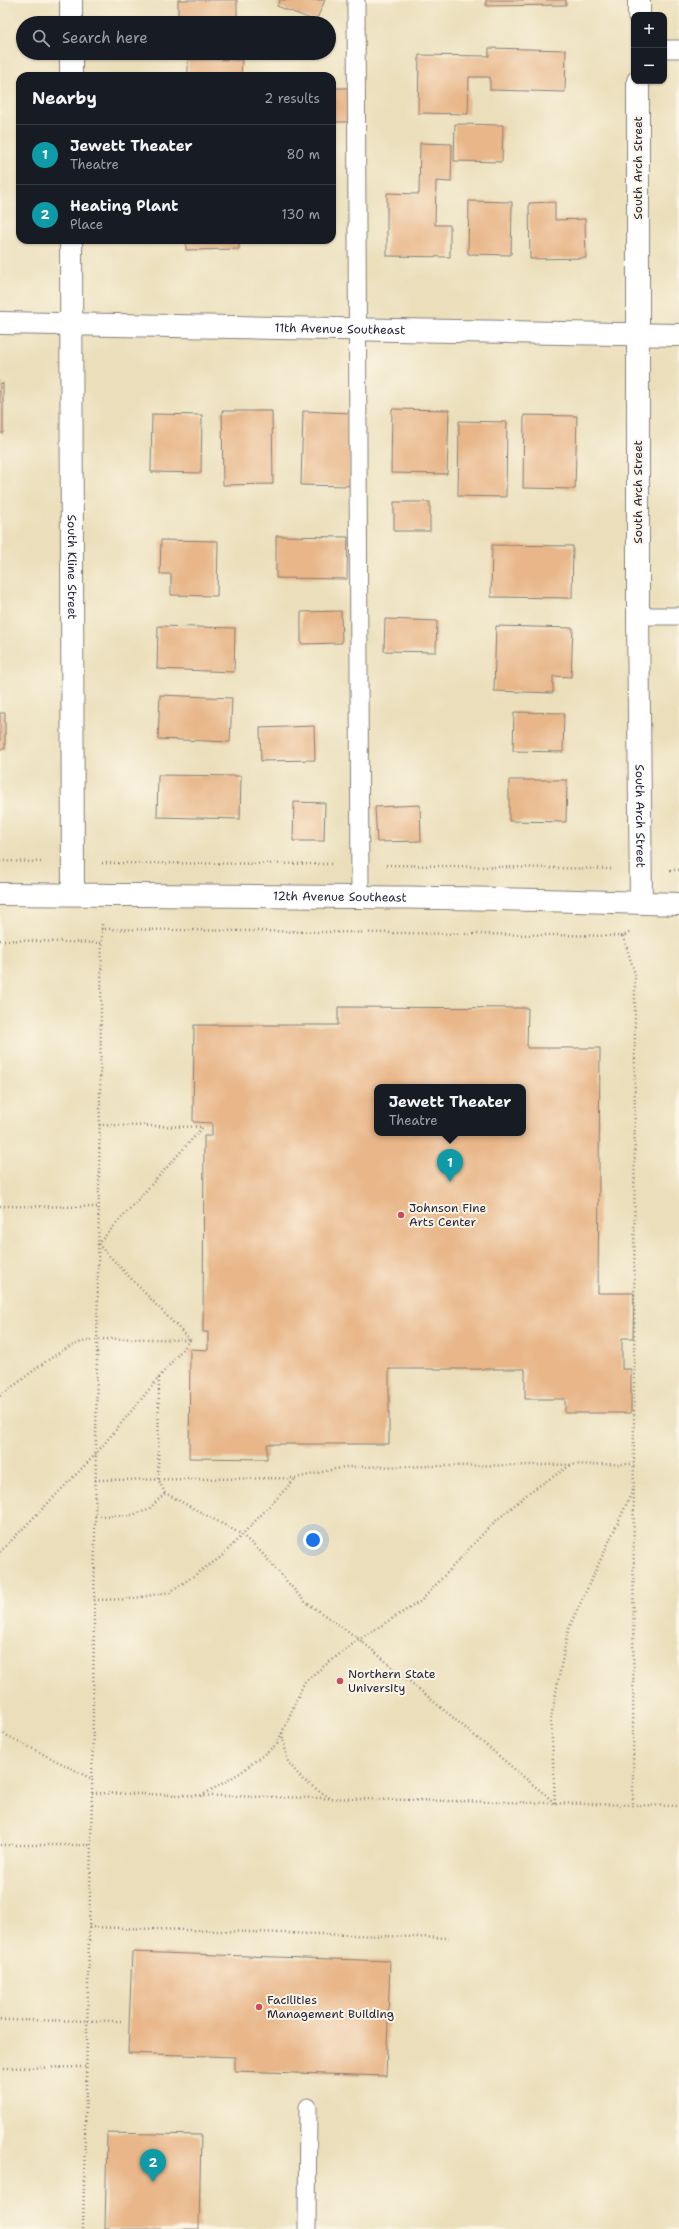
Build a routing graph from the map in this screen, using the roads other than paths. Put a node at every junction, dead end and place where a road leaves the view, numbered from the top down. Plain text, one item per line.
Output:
1 (71, 0) edge
2 (356, 0) edge
3 (639, 0) edge
4 (638, 12) edge
5 (71, 16) edge
6 (667, 49) edge
7 (679, 49) edge
8 (71, 60) edge
9 (71, 72) edge
10 (638, 84) edge
11 (71, 244) edge
12 (0, 323) edge
13 (72, 324) junction
14 (358, 330) junction
15 (639, 334) junction
16 (679, 335) edge
17 (638, 616) junction
18 (679, 616) edge
19 (0, 894) edge
20 (73, 894) junction
21 (360, 896) junction
22 (641, 902) junction
23 (679, 904) edge
24 (308, 2107) dead end
25 (307, 2229) edge

1 - 5 street
2 - 14 lane
3 - 4 street
6 - 7 lane
8 - 9 street
10 - 15 street, South Arch Street
11 - 13 street, South Kline Street
12 - 13 street, 11th Avenue Southeast
13 - 14 street, 11th Avenue Southeast
13 - 20 street, South Kline Street
14 - 15 street, 11th Avenue Southeast
14 - 21 lane
15 - 16 street, 11th Avenue Southeast
15 - 17 street, South Arch Street
17 - 18 lane
17 - 22 street, South Arch Street
19 - 20 street, 12th Avenue Southeast
20 - 21 street, 12th Avenue Southeast
21 - 22 street, 12th Avenue Southeast
22 - 23 street, 12th Avenue Southeast
24 - 25 lane

